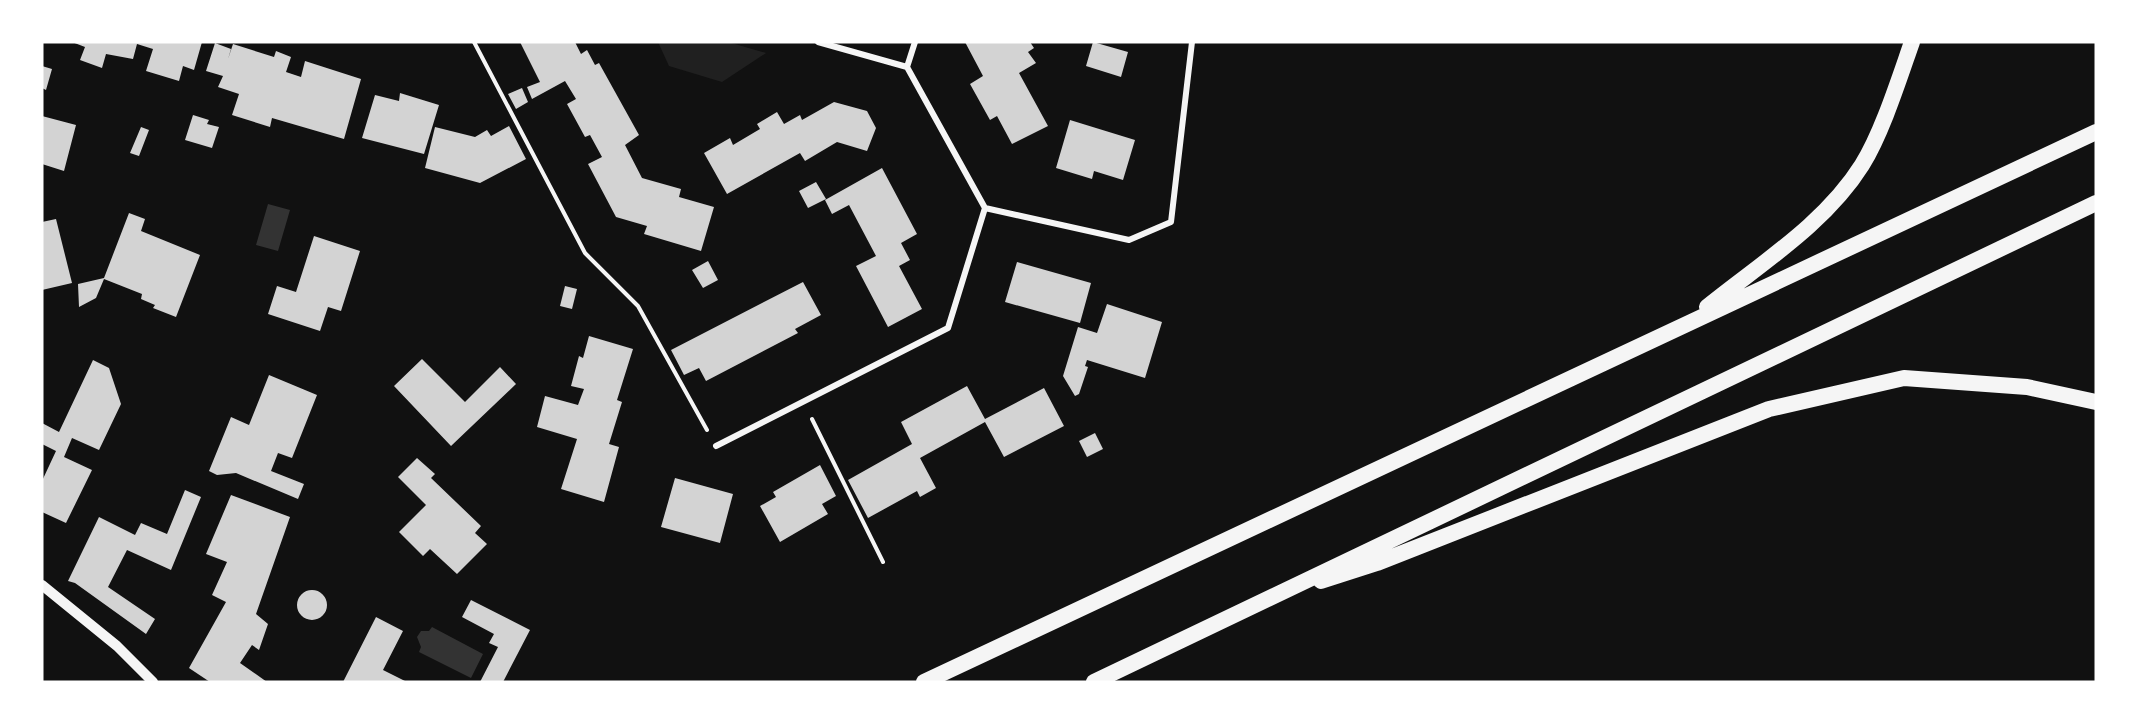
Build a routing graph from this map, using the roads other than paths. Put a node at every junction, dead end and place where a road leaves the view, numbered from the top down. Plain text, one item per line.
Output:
1 (818, 42) edge
2 (915, 42) edge
3 (1192, 42) edge
4 (1912, 42) edge
5 (907, 67) junction
6 (2096, 132) edge
7 (2096, 203) edge
8 (985, 208) junction
9 (1688, 323) junction
10 (2096, 402) edge
11 (716, 446) road end
12 (42, 585) edge
13 (1254, 603) junction
14 (153, 682) edge
15 (924, 682) edge
16 (1094, 682) edge

1 - 5 street
2 - 5 street
3 - 8 street
4 - 9 highway
5 - 8 street
6 - 9 highway
7 - 13 highway
8 - 11 street
9 - 15 highway
10 - 13 highway
12 - 14 street
13 - 16 highway

